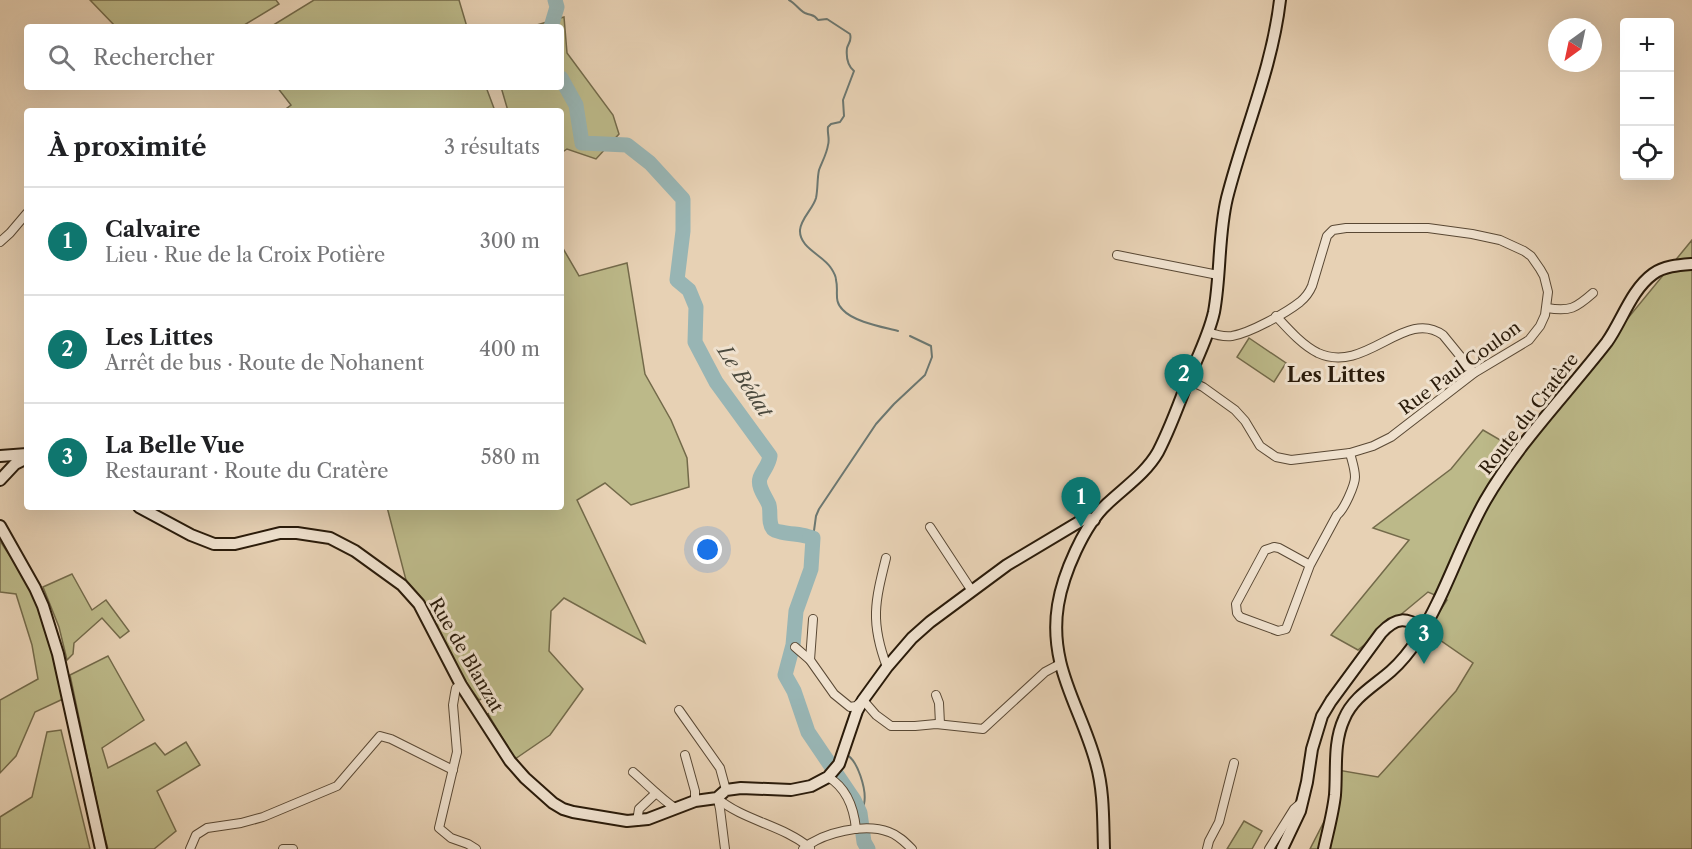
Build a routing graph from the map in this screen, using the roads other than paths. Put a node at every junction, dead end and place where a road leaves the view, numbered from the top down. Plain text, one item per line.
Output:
1 (1280, 0) edge
2 (24, 217) edge
3 (0, 242) edge
4 (1117, 255) dead end
5 (1692, 264) edge
6 (1218, 275) junction
7 (1593, 293) dead end
8 (1546, 308) junction
9 (1276, 316) junction
10 (1208, 332) junction
11 (1474, 373) junction
12 (1188, 380) junction
13 (1350, 453) junction
14 (0, 456) edge
15 (24, 456) edge
16 (24, 458) edge
17 (0, 469) edge
18 (0, 479) edge
19 (145, 510) edge
20 (1094, 520) junction
21 (0, 526) edge
22 (930, 527) dead end
23 (886, 558) dead end
24 (1310, 566) junction
25 (972, 591) junction
26 (813, 619) dead end
27 (1424, 628) junction
28 (795, 647) dead end
29 (810, 660) junction
30 (1060, 664) junction
31 (887, 667) junction
32 (461, 685) junction
33 (936, 695) dead end
34 (863, 700) junction
35 (850, 707) junction
36 (679, 710) dead end
37 (853, 724) junction
38 (940, 724) junction
39 (684, 755) dead end
40 (1234, 763) dead end
41 (453, 770) junction
42 (633, 772) dead end
43 (832, 772) junction
44 (726, 790) junction
45 (656, 793) junction
46 (717, 798) junction
47 (695, 801) junction
48 (1302, 802) junction
49 (675, 808) junction
50 (637, 821) junction
51 (860, 829) junction
52 (807, 848) edge
53 (101, 849) edge
54 (190, 849) edge
55 (283, 849) edge
56 (293, 849) edge
57 (476, 849) edge
58 (725, 849) edge
59 (912, 849) edge
60 (1104, 849) edge
61 (1207, 849) edge
62 (1269, 849) edge
63 (1282, 849) edge
64 (1324, 849) edge

1 - 6 street
2 - 3 street
4 - 6 street
5 - 27 street, Route du Cratère
6 - 10 street
7 - 8 street
8 - 9 street, Rue Paul Coulon
8 - 11 street, Rue Paul Coulon
9 - 10 street, Rue Paul Coulon
9 - 11 street
10 - 12 street
11 - 13 street, Rue Paul Coulon
12 - 13 street, Rue Paul Coulon
12 - 20 street
13 - 24 street
14 - 15 street
16 - 18 street
17 - 18 street
19 - 32 street, Rue de Blanzat
20 - 25 street
20 - 30 street
21 - 53 street
22 - 25 street
23 - 31 street
24 - 24 street
25 - 31 street
26 - 29 street
27 - 48 street
27 - 64 street, Route du Cratère
28 - 29 street
29 - 35 street
30 - 38 street
30 - 60 street
31 - 34 street
32 - 41 street
32 - 50 street, Rue de Blanzat
33 - 38 street
34 - 35 street
34 - 37 street
34 - 38 street
35 - 37 street
36 - 44 street
37 - 43 street
39 - 47 street
40 - 61 street
41 - 54 street
41 - 57 street
42 - 45 street
43 - 44 street
43 - 51 street
44 - 46 street
45 - 49 street
45 - 50 street
46 - 47 street, Rue de Blanzat
46 - 52 street
46 - 58 street
47 - 49 street, Rue de Blanzat
48 - 62 street
48 - 63 street
49 - 50 street, Rue de Blanzat
51 - 52 street
51 - 59 street
55 - 56 street

